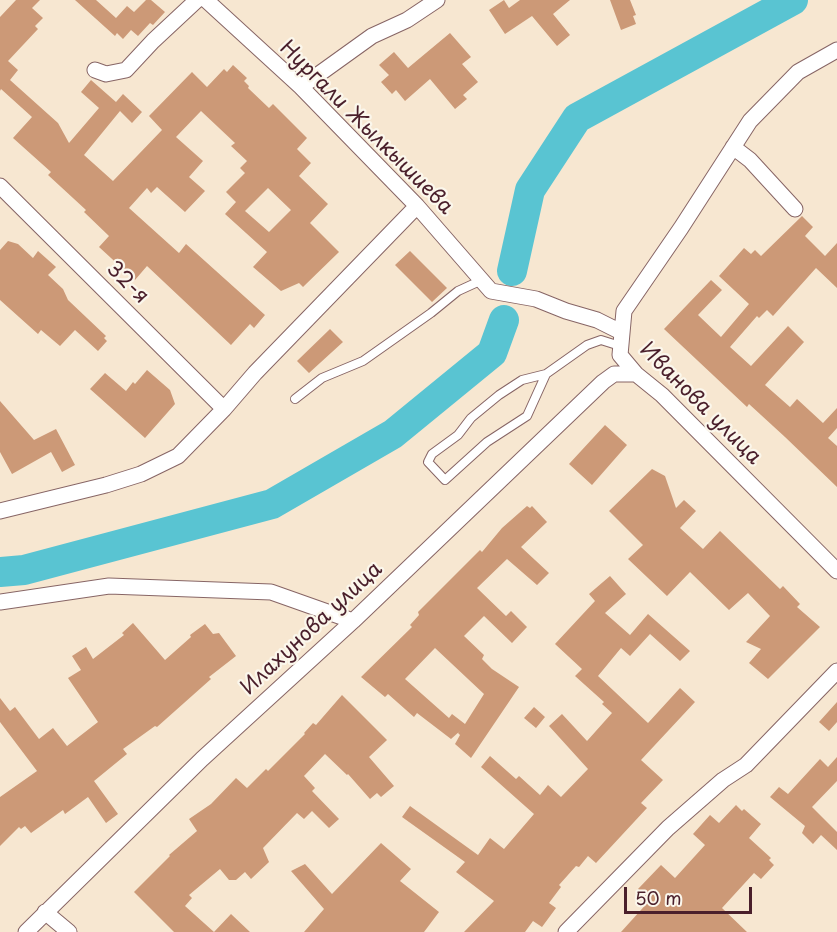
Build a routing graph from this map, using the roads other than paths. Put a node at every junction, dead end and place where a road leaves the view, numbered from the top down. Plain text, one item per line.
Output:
1 (197, 0) edge
2 (206, 0) edge
3 (437, 0) edge
4 (837, 50) edge
5 (95, 70) dead end
6 (301, 87) junction
7 (733, 147) junction
8 (0, 186) edge
9 (417, 206) junction
10 (795, 209) dead end
11 (486, 285) junction
12 (620, 339) junction
13 (546, 374) junction
14 (636, 374) junction
15 (295, 399) dead end
16 (224, 409) junction
17 (0, 511) edge
18 (837, 571) edge
19 (0, 602) edge
20 (353, 621) junction
21 (837, 671) edge
22 (45, 912) junction
23 (26, 932) edge
24 (69, 932) edge
25 (566, 932) edge

1 - 5 street
2 - 6 street, Нургали Жылкышиева
3 - 6 street
4 - 7 street
6 - 9 street, Нургали Жылкышиева
7 - 10 street
7 - 12 street
8 - 16 street, 32-я
9 - 11 street, Нургали Жылкышиева
9 - 16 street
11 - 12 street, Иванова улица
11 - 15 lane
12 - 13 lane
12 - 14 street, Иванова улица
13 - 13 lane
14 - 18 street, Иванова улица
14 - 20 street, Илахунова улица
16 - 17 street
19 - 20 street
20 - 22 street, Илахунова улица
21 - 25 street
22 - 23 street, Илахунова улица
22 - 24 street

